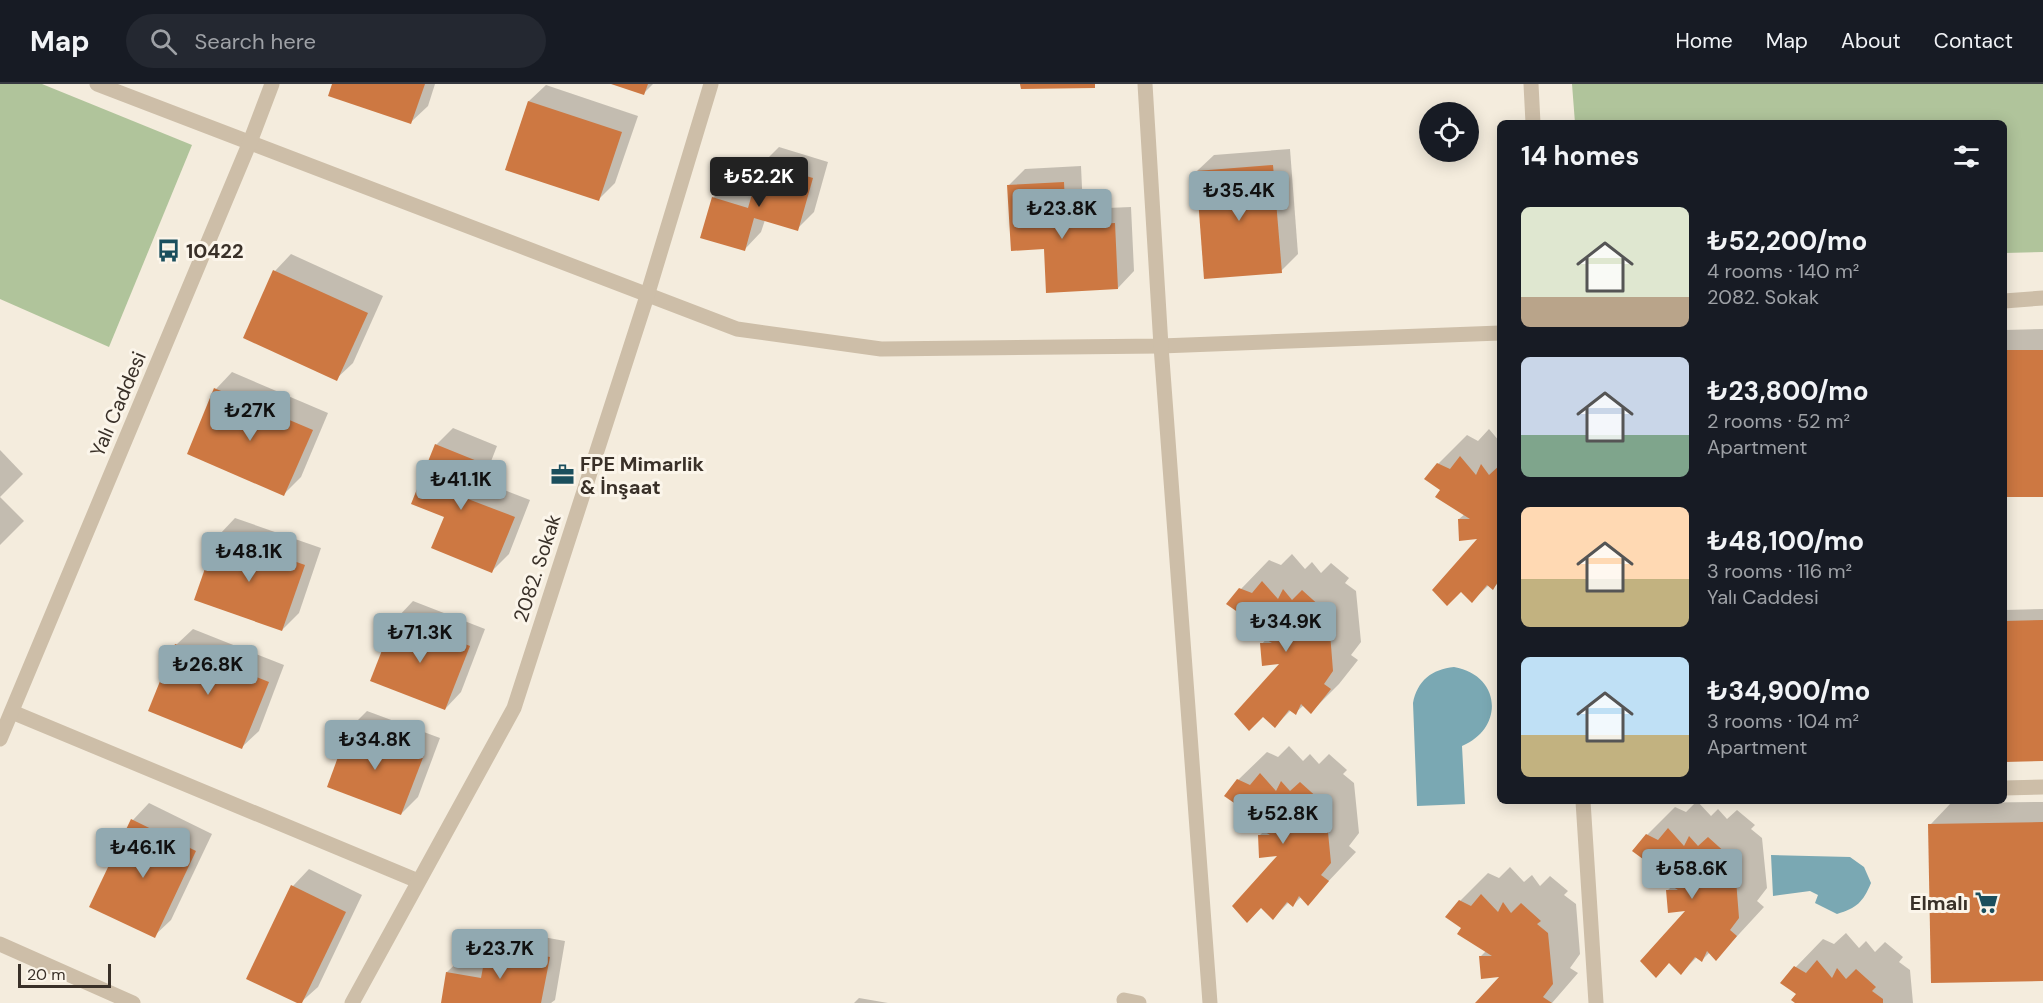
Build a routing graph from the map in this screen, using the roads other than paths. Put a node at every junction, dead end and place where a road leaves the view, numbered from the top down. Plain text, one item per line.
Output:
1 (97, 84) edge
2 (272, 84) edge
3 (711, 84) edge
4 (1145, 84) edge
5 (1531, 84) edge
6 (1533, 120) edge
7 (250, 142) junction
8 (647, 296) junction
9 (2043, 298) edge
10 (2007, 301) edge
11 (1497, 333) edge
12 (1161, 346) junction
13 (12, 712) junction
14 (0, 739) edge
15 (2043, 787) edge
16 (2007, 788) edge
17 (1583, 804) edge
18 (418, 881) junction
19 (0, 944) edge
20 (134, 1003) edge
21 (352, 1003) edge
22 (1210, 1003) edge
23 (1596, 1003) edge

1 - 7 street
2 - 7 street, Yalı Caddesi
3 - 8 street, 2082. Sokak
4 - 12 street
5 - 6 street
7 - 8 street
7 - 13 street, Yalı Caddesi
8 - 12 street
8 - 18 street, 2082. Sokak
9 - 10 street
11 - 12 street
12 - 22 street
13 - 14 street, Yalı Caddesi
13 - 18 street
15 - 16 street
17 - 23 street
18 - 21 street, 2082. Sokak
19 - 20 street

